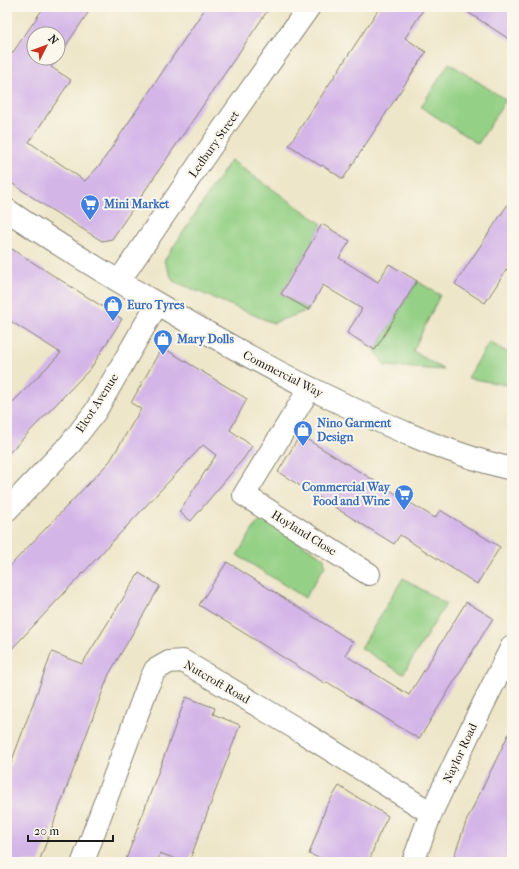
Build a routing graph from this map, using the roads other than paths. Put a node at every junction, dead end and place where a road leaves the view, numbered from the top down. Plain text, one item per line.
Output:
1 (309, 7) edge
2 (7, 210) edge
3 (119, 281) junction
4 (157, 304) junction
5 (310, 388) junction
6 (512, 469) edge
7 (7, 510) edge
8 (370, 574) dead end
9 (512, 646) edge
10 (432, 813) junction
11 (83, 862) edge
12 (413, 862) edge

1 - 3 street, Ledbury Street
2 - 3 street, Commercial Way
3 - 4 street, Commercial Way
4 - 5 street, Commercial Way
4 - 7 street, Elcot Avenue
5 - 6 street, Commercial Way
5 - 8 street, Hoyland Close
9 - 10 street, Naylor Road
10 - 11 street, Nutcroft Road
10 - 12 street, Naylor Road

